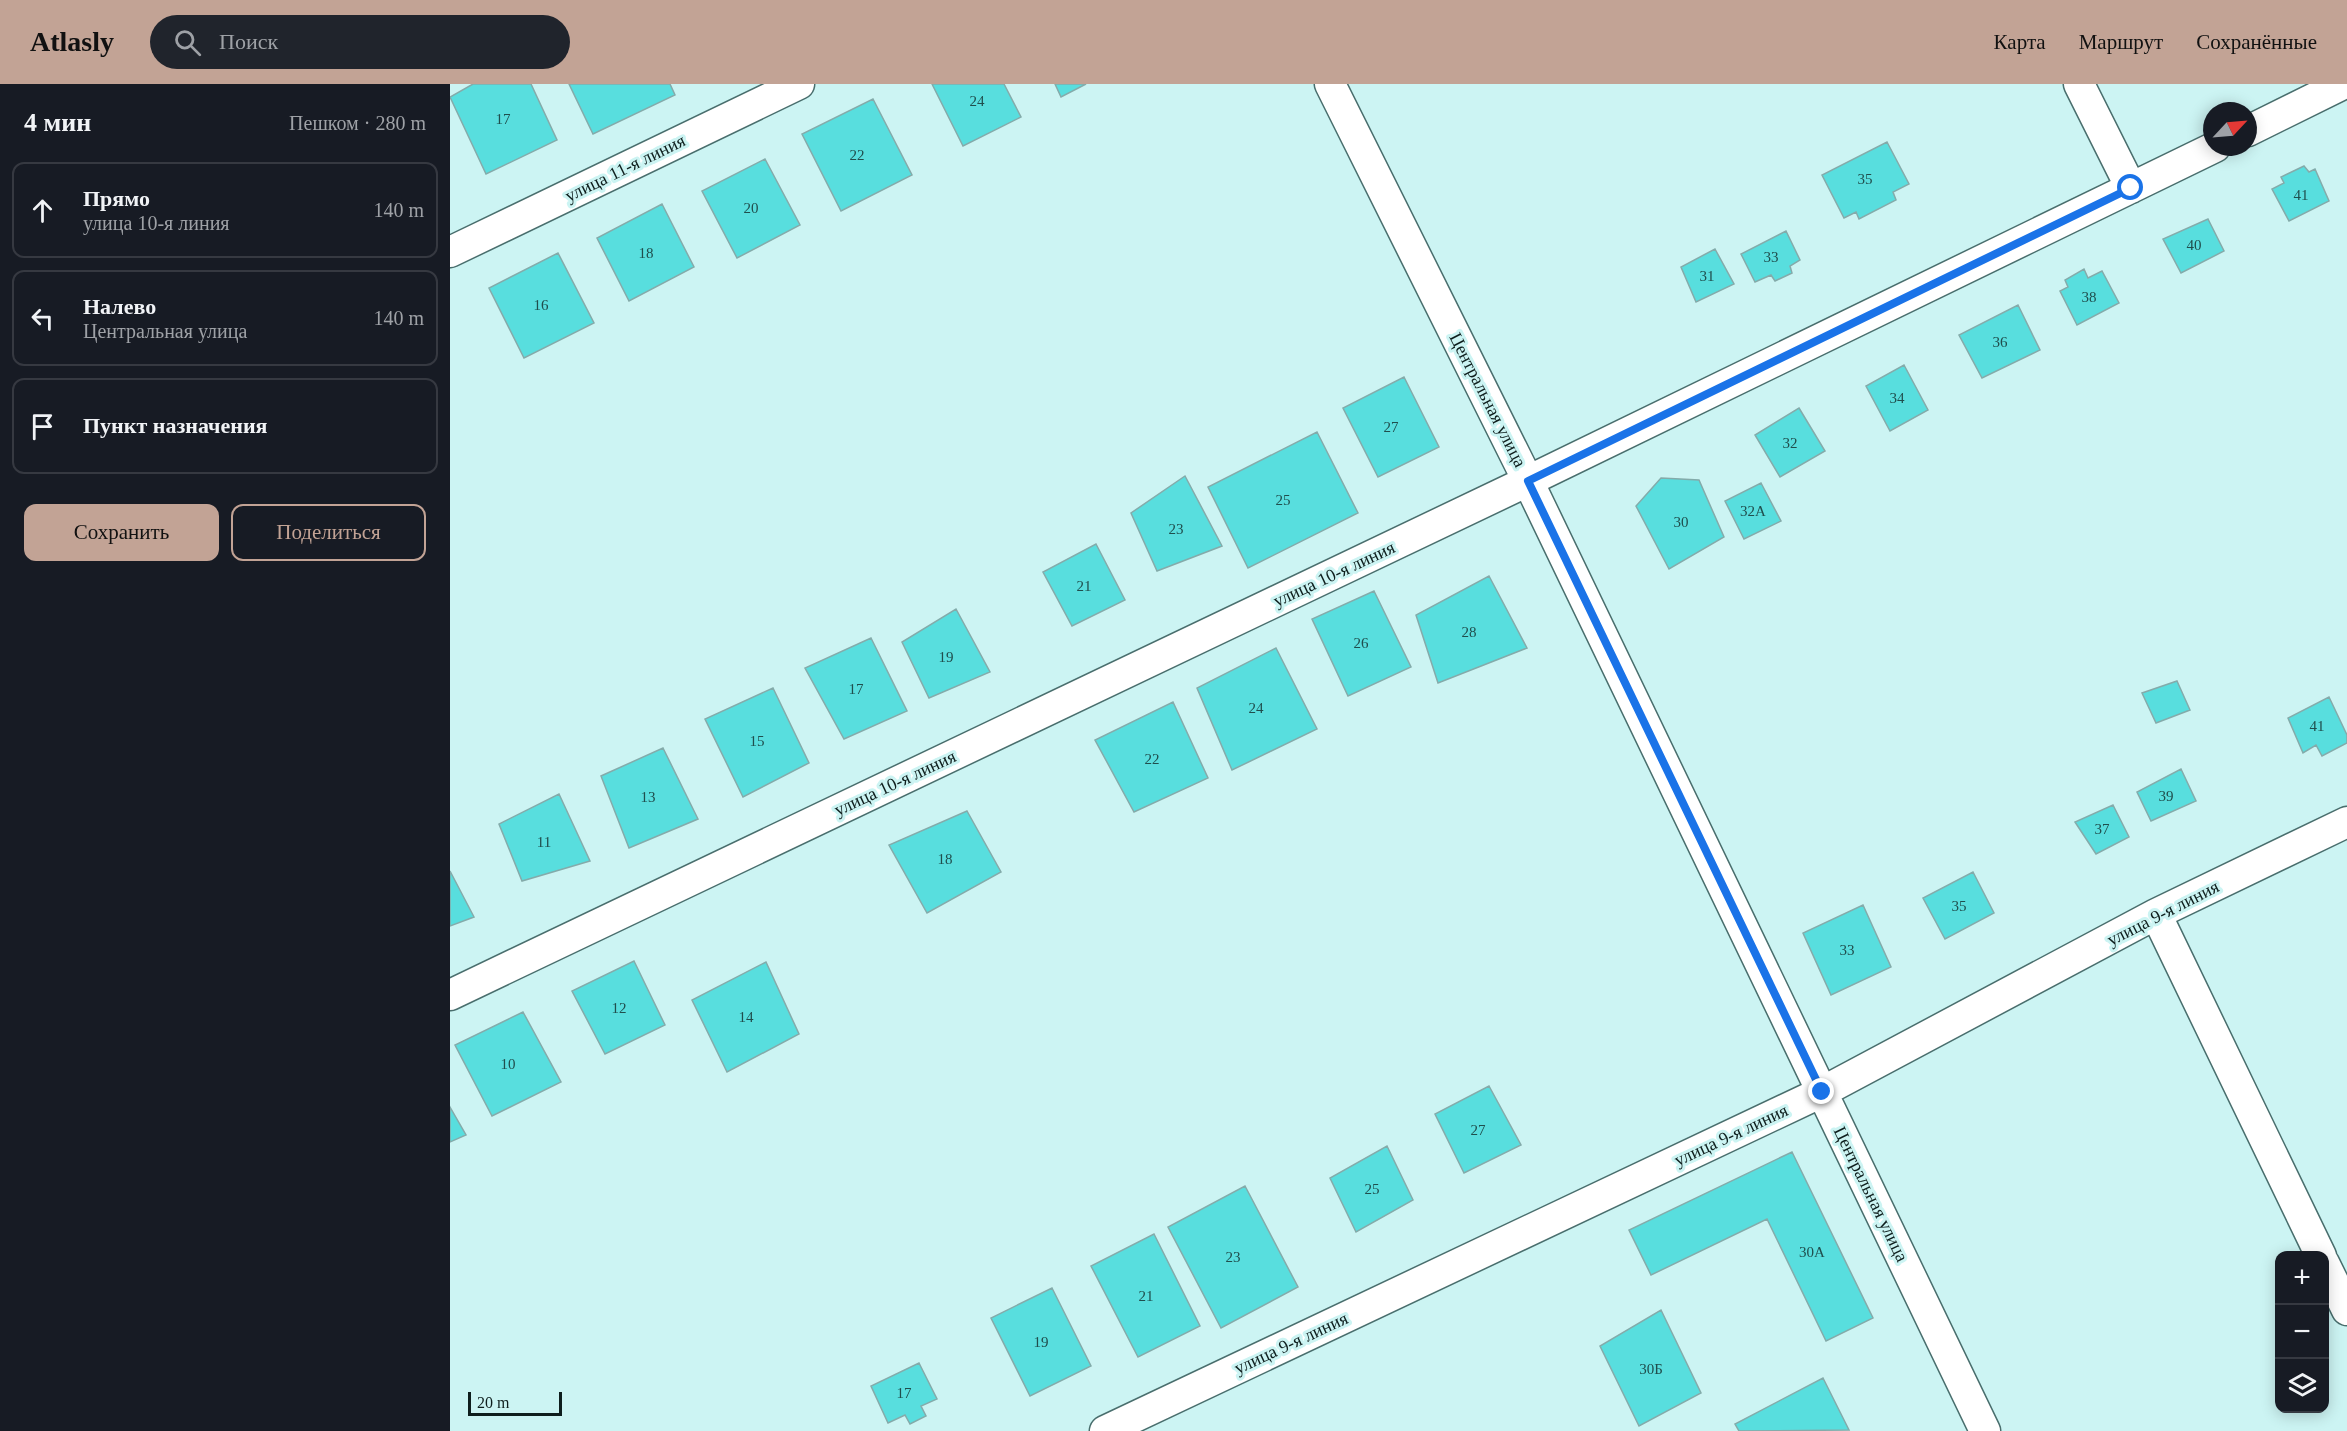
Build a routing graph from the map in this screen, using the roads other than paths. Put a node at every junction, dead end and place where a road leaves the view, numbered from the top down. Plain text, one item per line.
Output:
1 (799, 84) edge
2 (1330, 84) edge
3 (2079, 84) edge
4 (2343, 84) edge
5 (2257, 127) edge
6 (2203, 153) edge
7 (2131, 188) junction
8 (450, 252) edge
9 (1528, 481) junction
10 (2347, 822) edge
11 (2156, 914) junction
12 (450, 994) edge
13 (1822, 1092) junction
14 (2319, 1251) edge
15 (2329, 1272) edge
16 (2347, 1310) edge
17 (1105, 1431) edge
18 (1984, 1431) edge

1 - 8 street, улица 11-я линия
2 - 9 street, Центральная улица
3 - 7 street
4 - 5 street
6 - 7 street, улица 10-я линия
7 - 9 street, улица 10-я линия
9 - 12 street, улица 10-я линия
9 - 13 street, Центральная улица
10 - 11 street, улица 9-я линия
11 - 13 street, улица 9-я линия
11 - 14 street
13 - 17 street, улица 9-я линия
13 - 18 street, Центральная улица
15 - 16 street

